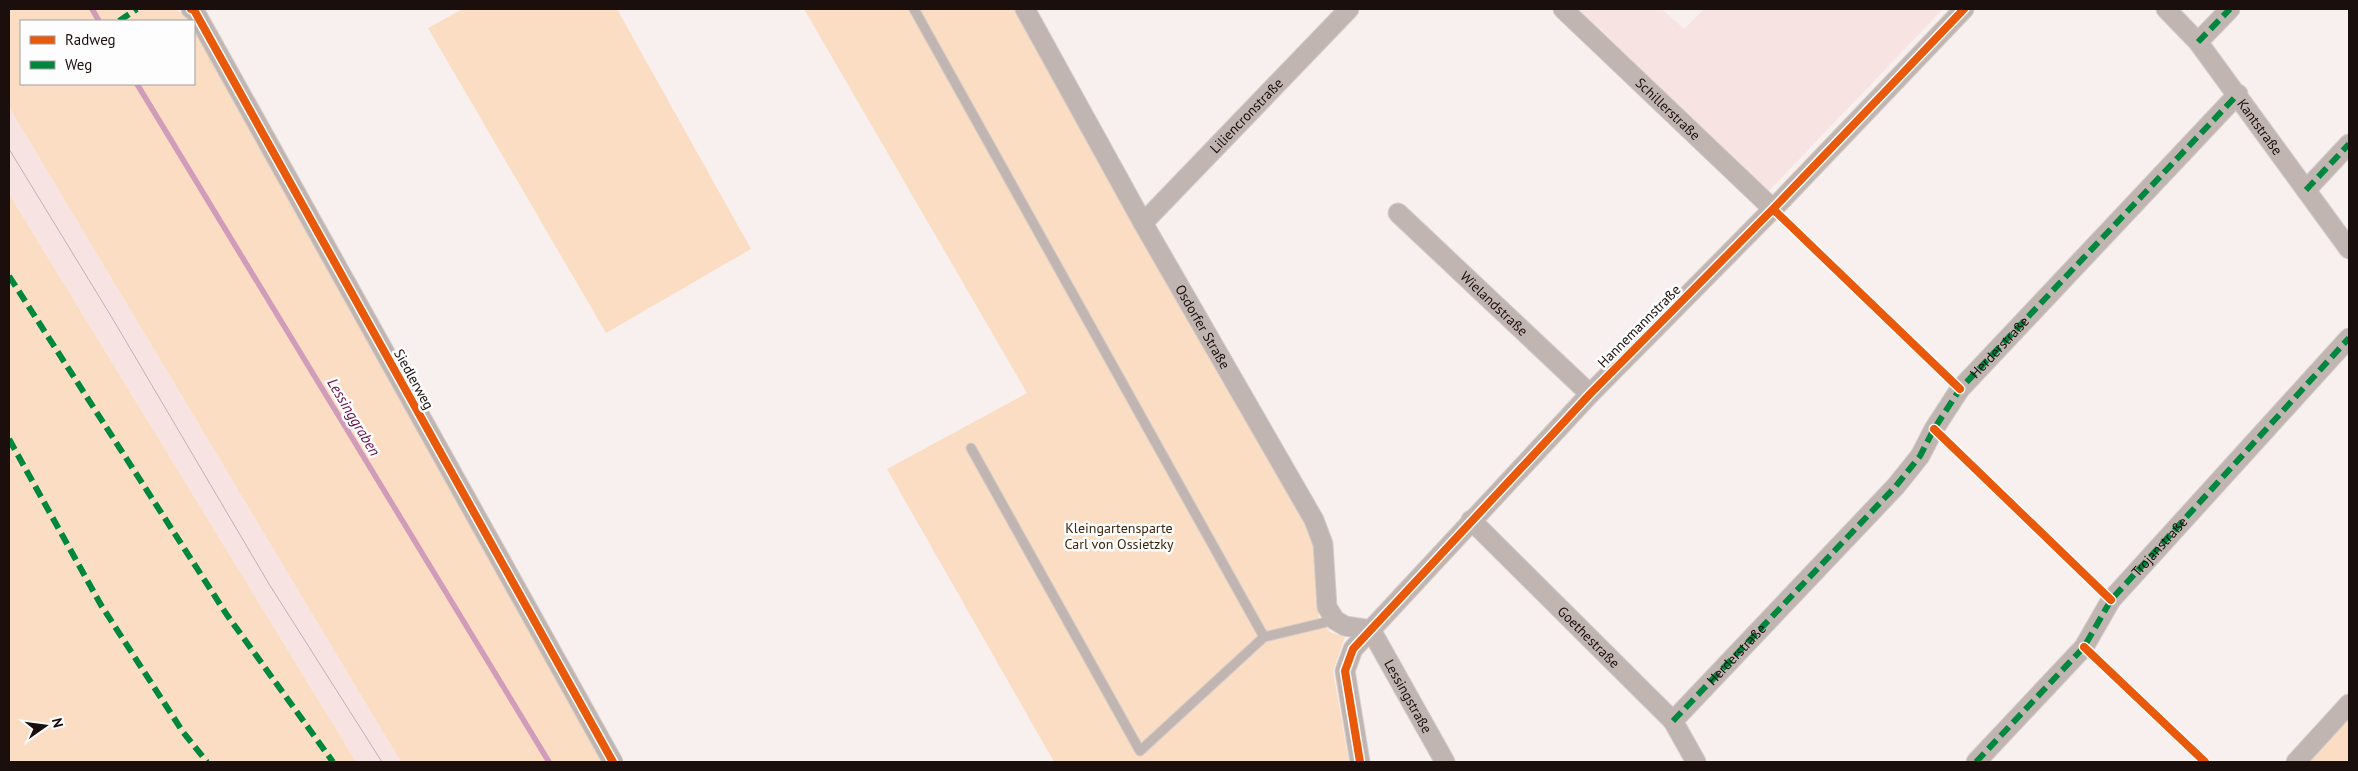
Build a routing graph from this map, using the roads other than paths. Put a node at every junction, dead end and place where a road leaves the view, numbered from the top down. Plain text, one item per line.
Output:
1 (190, 9) edge
2 (914, 9) edge
3 (1349, 9) edge
4 (1563, 9) edge
5 (1964, 9) edge
6 (2166, 9) edge
7 (2230, 9) edge
8 (1029, 10) edge
9 (2198, 42) junction
10 (2238, 94) junction
11 (2349, 144) edge
12 (2306, 190) junction
13 (1774, 209) junction
14 (1398, 213) dead end
15 (1143, 223) junction
16 (2349, 249) edge
17 (2349, 338) edge
18 (1590, 394) junction
19 (971, 448) dead end
20 (1471, 520) junction
21 (1335, 620) junction
22 (1370, 630) junction
23 (1264, 637) junction
24 (2349, 704) edge
25 (1673, 721) junction
26 (613, 762) edge
27 (1360, 762) edge
28 (1445, 762) edge
29 (1696, 762) edge
30 (1976, 762) edge
31 (2296, 762) edge

1 - 26 street, Siedlerweg
2 - 23 lane
3 - 15 street, Liliencronstraße
4 - 13 street, Schillerstraße
5 - 13 street, Hannemannstraße
6 - 9 street, Kantstraße
7 - 9 street
8 - 15 street, Osdorfer Straße
9 - 10 street, Kantstraße
10 - 12 street, Kantstraße
10 - 25 street, Herderstraße
11 - 12 street
12 - 16 street, Kantstraße
13 - 18 street, Hannemannstraße
14 - 18 street, Wielandstraße
15 - 21 street, Osdorfer Straße
17 - 30 street, Trojanstraße
18 - 20 street, Hannemannstraße
19 - 23 lane
20 - 22 street, Hannemannstraße
20 - 25 street, Goethestraße
21 - 22 street
21 - 23 lane
22 - 27 street, Hannemannstraße
22 - 28 street, Lessingstraße
24 - 31 street
25 - 29 street, Goethestraße

